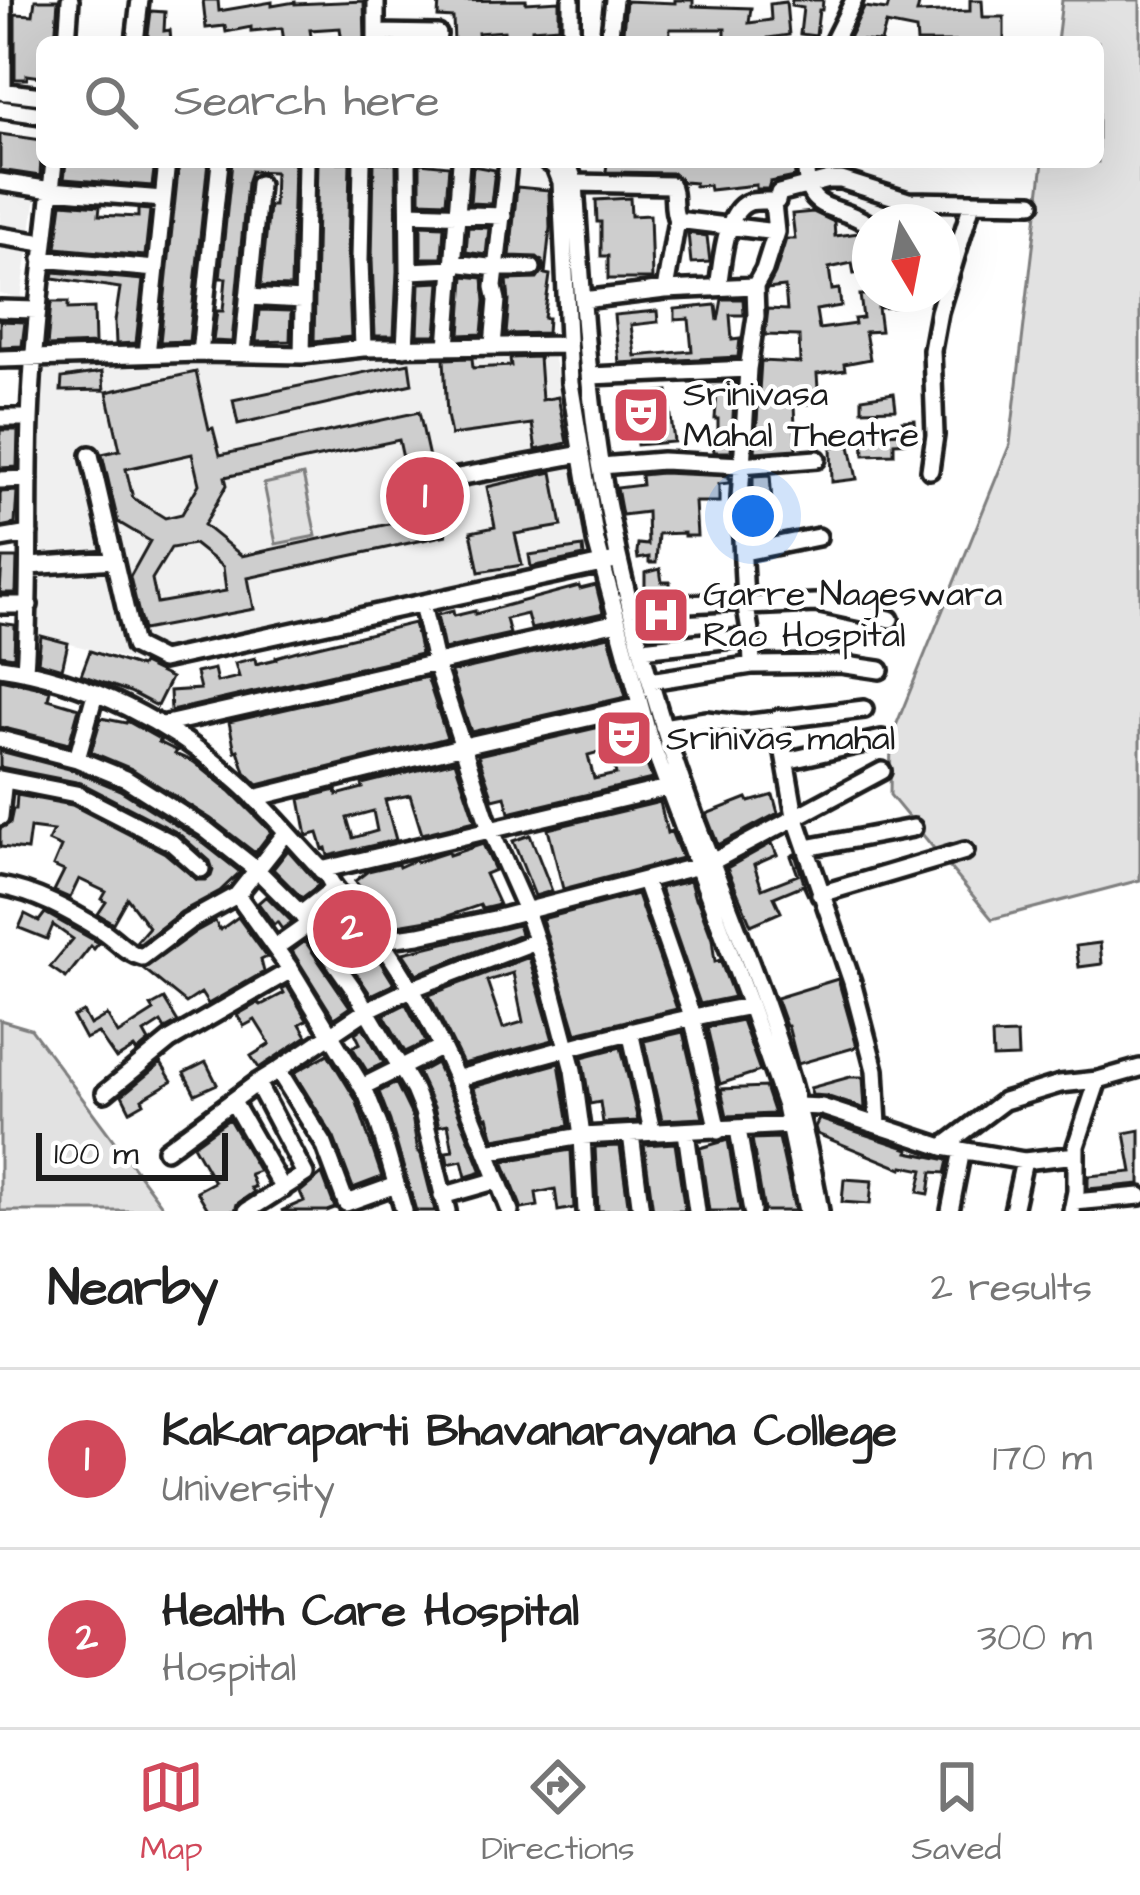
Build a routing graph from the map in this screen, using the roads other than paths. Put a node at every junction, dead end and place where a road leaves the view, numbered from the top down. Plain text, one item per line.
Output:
1 (3, 0) edge
2 (70, 0) edge
3 (140, 0) edge
4 (376, 0) edge
5 (571, 0) edge
6 (614, 0) edge
7 (854, 0) edge
8 (67, 36) edge
9 (136, 36) edge
10 (376, 36) edge
11 (407, 36) edge
12 (438, 36) edge
13 (571, 36) edge
14 (610, 36) edge
15 (836, 36) edge
16 (36, 96) edge
17 (1, 98) edge
18 (36, 113) edge
19 (53, 168) edge
20 (166, 168) edge
21 (219, 168) edge
22 (306, 168) edge
23 (362, 168) edge
24 (408, 168) edge
25 (460, 168) edge
26 (507, 168) edge
27 (554, 168) edge
28 (569, 168) edge
29 (806, 168) edge
30 (0, 182) edge
31 (574, 183) junction
32 (259, 184) dead end
33 (805, 185) junction
34 (51, 190) junction
35 (163, 199) junction
36 (777, 201) junction
37 (972, 203) junction
38 (1032, 203) dead end
39 (409, 213) junction
40 (457, 214) junction
41 (503, 216) junction
42 (852, 217) edge
43 (677, 220) junction
44 (728, 228) junction
45 (776, 232) junction
46 (0, 236) edge
47 (961, 238) joint
48 (43, 251) junction
49 (454, 266) junction
50 (497, 268) junction
51 (532, 268) dead end
52 (156, 269) junction
53 (409, 271) junction
54 (754, 286) junction
55 (718, 287) junction
56 (664, 290) junction
57 (248, 297) junction
58 (302, 300) junction
59 (583, 300) junction
60 (0, 309) edge
61 (38, 310) junction
62 (567, 345) junction
63 (494, 346) junction
64 (447, 347) junction
65 (405, 348) junction
66 (363, 349) junction
67 (200, 353) junction
68 (243, 353) junction
69 (147, 355) junction
70 (302, 355) junction
71 (33, 358) junction
72 (0, 359) edge
73 (748, 369) junction
74 (590, 376) junction
75 (0, 418) edge
76 (30, 418) junction
77 (581, 454) junction
78 (90, 455) dead end
79 (818, 459) dead end
80 (741, 465) junction
81 (601, 466) junction
82 (930, 470) dead end
83 (458, 477) dead end
84 (29, 479) junction
85 (0, 480) edge
86 (29, 534) junction
87 (818, 537) dead end
88 (0, 539) edge
89 (744, 552) junction
90 (114, 560) junction
91 (611, 562) junction
92 (29, 566) junction
93 (745, 603) junction
94 (0, 605) edge
95 (29, 605) junction
96 (631, 607) junction
97 (424, 613) dead end
98 (890, 619) dead end
99 (618, 622) junction
100 (751, 637) junction
101 (642, 649) junction
102 (435, 662) junction
103 (752, 664) junction
104 (0, 667) edge
105 (25, 670) junction
106 (880, 670) dead end
107 (650, 681) junction
108 (95, 694) junction
109 (640, 706) junction
110 (864, 709) dead end
111 (778, 718) junction
112 (162, 725) junction
113 (663, 727) junction
114 (0, 739) edge
115 (882, 740) dead end
116 (464, 746) junction
117 (77, 758) junction
118 (786, 761) junction
119 (882, 771) dead end
120 (0, 782) edge
121 (667, 788) junction
122 (254, 798) junction
123 (795, 816) junction
124 (0, 817) edge
125 (913, 828) dead end
126 (490, 829) junction
127 (286, 833) junction
128 (806, 848) junction
129 (965, 851) dead end
130 (703, 865) junction
131 (201, 869) dead end
132 (321, 870) junction
133 (259, 871) junction
134 (644, 880) junction
135 (0, 886) edge
136 (333, 889) junction
137 (820, 894) junction
138 (237, 895) junction
139 (526, 910) junction
140 (305, 919) junction
141 (381, 940) junction
142 (536, 941) junction
143 (275, 949) junction
144 (291, 970) junction
145 (411, 989) junction
146 (750, 1006) junction
147 (367, 1010) junction
148 (692, 1016) junction
149 (631, 1031) junction
150 (331, 1033) junction
151 (567, 1046) junction
152 (442, 1047) junction
153 (402, 1067) junction
154 (1140, 1068) edge
155 (278, 1070) junction
156 (456, 1079) junction
157 (1098, 1080) junction
158 (256, 1083) junction
159 (362, 1087) junction
160 (105, 1093) dead end
161 (232, 1102) junction
162 (798, 1106) junction
163 (878, 1124) junction
164 (790, 1125) junction
165 (738, 1129) junction
166 (652, 1131) junction
167 (718, 1131) junction
168 (686, 1132) junction
169 (631, 1134) junction
170 (582, 1136) junction
171 (943, 1147) junction
172 (166, 1150) dead end
173 (962, 1150) junction
174 (487, 1152) junction
175 (1076, 1155) junction
176 (1024, 1161) junction
177 (498, 1180) junction
178 (396, 1185) junction
179 (283, 1189) junction
180 (1140, 1196) edge
181 (373, 1203) edge
182 (444, 1203) edge
183 (347, 1207) edge
184 (1073, 1207) edge
185 (248, 1211) edge
186 (404, 1211) edge
187 (510, 1211) edge
188 (586, 1211) edge
189 (641, 1211) edge
190 (697, 1211) edge
191 (752, 1211) edge
192 (807, 1211) edge
193 (820, 1211) edge
194 (950, 1211) edge
195 (1013, 1211) edge

1 - 17 street
2 - 8 street
3 - 9 street
4 - 10 street
5 - 13 street
6 - 14 street
7 - 15 street
11 - 12 street
16 - 17 street
17 - 18 street
19 - 34 street
20 - 35 street
21 - 67 street
22 - 58 street
23 - 66 street
24 - 39 street
25 - 40 street
26 - 41 street
27 - 62 street
28 - 31 street
29 - 33 street
30 - 34 street
31 - 43 street
31 - 59 street
32 - 57 street
33 - 36 street
33 - 37 street
33 - 42 street
34 - 35 street
34 - 48 street
35 - 52 street
36 - 44 street
36 - 45 street
37 - 38 street
37 - 47 street
39 - 40 street
39 - 53 street
40 - 41 street
40 - 49 street
41 - 50 street
43 - 44 street
43 - 56 street
44 - 45 street
44 - 55 street
45 - 54 street
46 - 48 street
47 - 82 street
48 - 52 street
48 - 61 street
49 - 50 street
49 - 53 street
49 - 64 street
50 - 51 street
50 - 63 street
52 - 69 street
53 - 65 street
54 - 55 street
54 - 73 street
55 - 56 street
56 - 59 street
57 - 58 street
57 - 68 street
58 - 70 street
59 - 74 street
60 - 61 street
61 - 71 street
62 - 63 street
62 - 77 street
63 - 64 street
64 - 65 street
65 - 66 street
66 - 70 street
67 - 68 street
67 - 69 street
68 - 70 street
69 - 71 street
71 - 72 street
71 - 76 street
73 - 74 street
73 - 80 street
74 - 81 street
75 - 76 street
76 - 84 street
77 - 83 street
77 - 91 street
78 - 90 street
79 - 80 street
80 - 81 street
80 - 89 street
81 - 91 street
84 - 85 street
84 - 86 street
86 - 88 street
86 - 92 street
87 - 89 street
89 - 93 street
90 - 91 street
90 - 92 street
91 - 96 street
91 - 99 street
92 - 95 street
93 - 96 street
93 - 98 street
93 - 100 street
94 - 95 street
95 - 105 street
96 - 101 street
97 - 102 street
99 - 102 street
99 - 109 street
100 - 101 street
100 - 103 street
101 - 107 street
102 - 112 street
102 - 116 street
103 - 106 street
103 - 107 street
104 - 105 street
105 - 108 street
107 - 113 street
108 - 112 street
108 - 117 street
109 - 116 street
109 - 121 street
110 - 111 street
111 - 113 street
111 - 118 street
112 - 122 street
113 - 130 street
114 - 117 street
115 - 118 street
116 - 122 street
116 - 126 street
117 - 133 street
118 - 123 street
119 - 123 street
120 - 124 street
120 - 131 street
121 - 126 street
121 - 130 street
122 - 127 street
123 - 128 street
123 - 130 street
125 - 128 street
126 - 132 street
126 - 139 street
127 - 132 street
127 - 133 street
128 - 137 street
129 - 137 street
130 - 134 street
130 - 146 street
130 - 162 street
132 - 136 street
133 - 138 street
133 - 140 street
134 - 139 street
134 - 148 street
135 - 138 street
136 - 140 street
136 - 141 street
137 - 163 street
138 - 143 street
139 - 141 street
139 - 142 street
140 - 143 street
140 - 147 street
141 - 145 street
142 - 145 street
142 - 151 street
143 - 144 street
144 - 150 street
144 - 160 street
145 - 147 street
145 - 152 street
146 - 148 street
146 - 164 street
147 - 150 street
147 - 153 street
148 - 149 street
148 - 167 street
149 - 151 street
149 - 166 street
150 - 155 street
150 - 159 street
151 - 156 street
151 - 170 street
152 - 153 street
152 - 156 street
153 - 159 street
153 - 182 street
154 - 157 street
155 - 158 street
155 - 183 street
156 - 174 street
157 - 171 street
157 - 175 street
158 - 161 street
158 - 179 street
159 - 178 street
161 - 172 street
161 - 179 street
162 - 163 street
162 - 193 street
163 - 171 street
164 - 165 street
164 - 192 street
165 - 167 street
165 - 191 street
166 - 168 street
166 - 169 street
167 - 168 street
168 - 190 street
169 - 170 street
169 - 189 street
170 - 174 street
170 - 188 street
171 - 173 street
173 - 176 street
173 - 194 street
174 - 177 street
175 - 176 street
175 - 184 street
176 - 195 street
177 - 182 street
177 - 187 street
178 - 181 street
178 - 186 street
179 - 185 street
180 - 184 street
181 - 183 street

